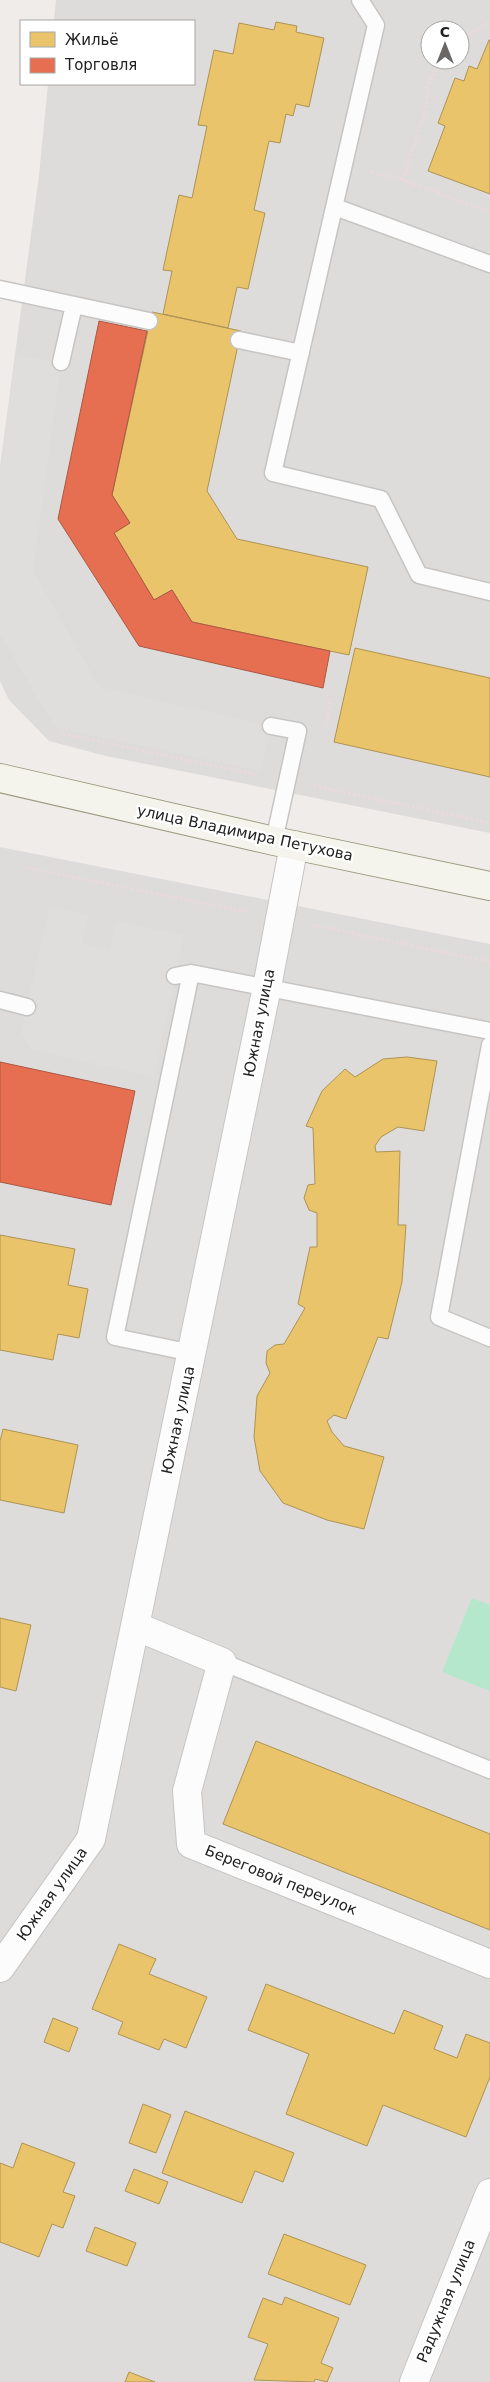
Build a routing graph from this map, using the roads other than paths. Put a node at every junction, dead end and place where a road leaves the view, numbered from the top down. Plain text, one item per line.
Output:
1 (360, 0) edge
2 (335, 207) junction
3 (490, 264) edge
4 (0, 289) edge
5 (74, 305) junction
6 (149, 321) dead end
7 (239, 340) dead end
8 (301, 353) junction
9 (61, 362) dead end
10 (490, 592) edge
11 (271, 726) dead end
12 (0, 778) edge
13 (284, 843) junction
14 (490, 886) edge
15 (267, 987) junction
16 (0, 1000) edge
17 (27, 1007) dead end
18 (490, 1031) edge
19 (490, 1045) edge
20 (490, 1338) edge
21 (192, 1353) junction
22 (135, 1626) junction
23 (222, 1662) junction
24 (490, 1770) edge
25 (490, 1964) edge
26 (0, 1968) edge
27 (490, 2193) edge
28 (414, 2382) edge

1 - 2 lane
2 - 3 lane
2 - 8 lane
4 - 5 lane
5 - 6 lane
5 - 9 lane
7 - 8 lane
8 - 10 lane
11 - 13 lane
12 - 13 main road, улица Владимира Петухова
13 - 14 main road, улица Владимира Петухова
13 - 15 street, Южная улица
15 - 18 lane
15 - 21 street, Южная улица
15 - 21 lane
16 - 17 lane
19 - 20 lane
21 - 22 street, Южная улица
22 - 23 street
22 - 26 street, Южная улица
23 - 24 lane
23 - 25 street, Береговой переулок
27 - 28 street, Радужная улица

